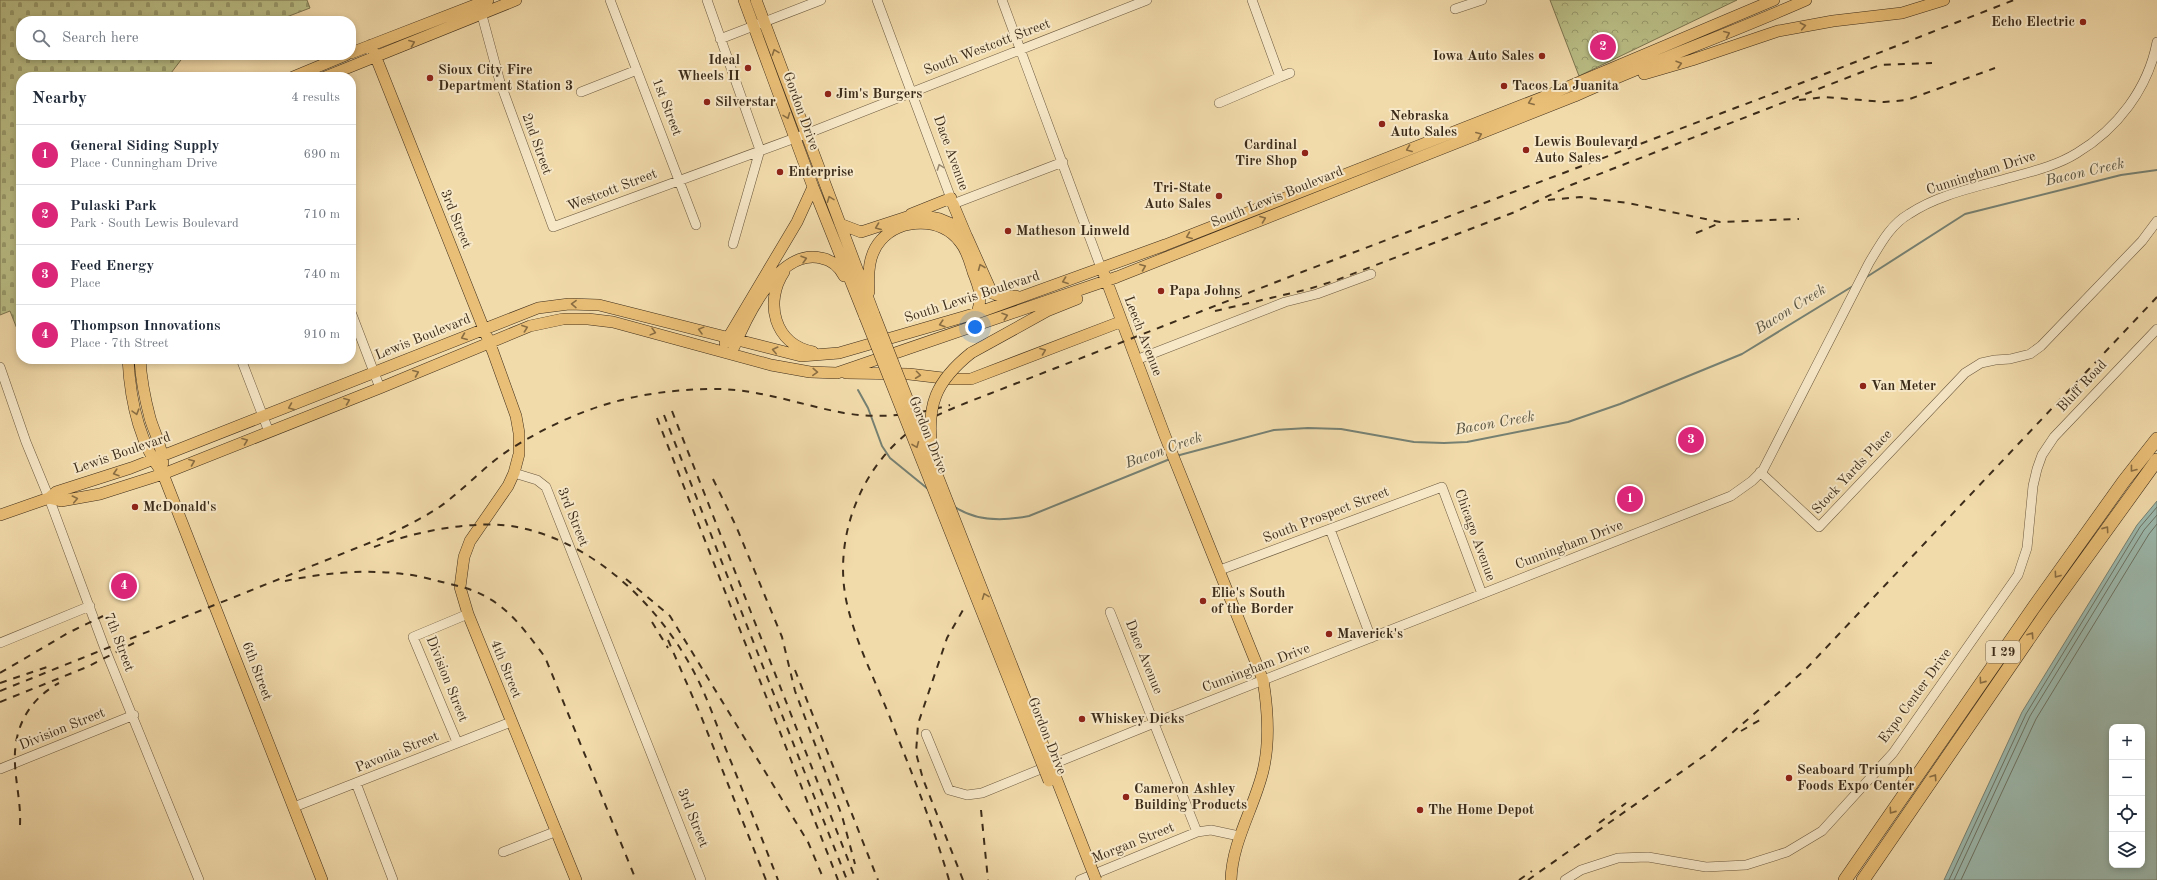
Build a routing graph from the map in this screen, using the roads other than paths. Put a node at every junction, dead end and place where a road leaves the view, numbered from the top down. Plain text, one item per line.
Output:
1 (516, 0) edge
2 (610, 0) edge
3 (706, 0) edge
4 (744, 0) edge
5 (756, 0) edge
6 (820, 0) edge
7 (877, 0) edge
8 (1002, 0) edge
9 (1147, 0) edge
10 (1252, 0) edge
11 (1482, 0) edge
12 (1774, 0) edge
13 (1806, 0) edge
14 (1944, 0) edge
15 (482, 4) edge
16 (1129, 4) edge
17 (1455, 9) dead end
18 (764, 22) junction
19 (754, 27) junction
20 (720, 39) junction
21 (2157, 42) edge
22 (371, 45) junction
23 (1021, 50) junction
24 (356, 51) edge
25 (376, 57) junction
26 (334, 60) edge
27 (637, 70) junction
28 (305, 72) edge
29 (338, 72) edge
30 (1290, 73) dead end
31 (1280, 77) junction
32 (912, 91) junction
33 (581, 92) dead end
34 (1575, 96) junction
35 (1219, 103) dead end
36 (800, 135) junction
37 (760, 150) junction
38 (1063, 162) junction
39 (680, 179) junction
40 (813, 187) junction
41 (952, 201) junction
42 (907, 217) junction
43 (2157, 220) edge
44 (840, 224) junction
45 (696, 225) dead end
46 (553, 227) joint
47 (967, 237) junction
48 (733, 244) dead end
49 (789, 265) junction
50 (1101, 268) junction
51 (1371, 274) dead end
52 (1106, 281) junction
53 (992, 293) junction
54 (1030, 294) junction
55 (982, 311) junction
56 (868, 312) junction
57 (1120, 322) junction
58 (985, 323) junction
59 (356, 325) edge
60 (484, 328) junction
61 (2157, 329) edge
62 (732, 339) junction
63 (490, 343) junction
64 (752, 344) joint
65 (726, 351) junction
66 (827, 355) junction
67 (750, 358) joint
68 (1136, 360) junction
69 (129, 364) edge
70 (140, 364) edge
71 (243, 364) edge
72 (0, 367) edge
73 (374, 373) junction
74 (837, 373) junction
75 (3, 386) edge
76 (380, 388) junction
77 (263, 417) junction
78 (269, 432) junction
79 (2157, 438) edge
80 (163, 456) junction
81 (152, 460) junction
82 (2157, 460) edge
83 (2037, 469) joint
84 (1760, 472) junction
85 (514, 473) junction
86 (163, 474) junction
87 (1442, 487) joint
88 (944, 491) junction
89 (49, 498) junction
90 (0, 515) edge
91 (1330, 529) junction
92 (1220, 570) junction
93 (1482, 594) junction
94 (90, 606) junction
95 (1110, 612) dead end
96 (468, 614) junction
97 (1371, 638) junction
98 (0, 643) edge
99 (1263, 680) junction
100 (134, 715) junction
101 (511, 722) junction
102 (1154, 723) junction
103 (926, 734) dead end
104 (457, 742) junction
105 (0, 769) edge
106 (356, 783) junction
107 (294, 807) junction
108 (556, 831) junction
109 (1196, 832) junction
110 (1239, 836) junction
111 (503, 852) dead end
112 (199, 880) edge
113 (322, 880) edge
114 (393, 880) edge
115 (576, 880) edge
116 (701, 880) edge
117 (1080, 880) edge
118 (1088, 880) edge
119 (1096, 880) edge
120 (1232, 880) edge
121 (1565, 880) edge
122 (1845, 880) edge
123 (1863, 880) edge

1 - 15 main road
2 - 27 street, 1st Street
3 - 20 street
4 - 19 main road, Gordon Drive
5 - 18 main road, Gordon Drive
6 - 18 street
7 - 32 street, Dace Avenue
8 - 23 street, Leech Avenue
9 - 16 street, South Westcott Street
10 - 31 street
11 - 17 street
12 -> 50 main road, South Lewis Boulevard
34 -> 13 main road, South Lewis Boulevard
34 -> 14 main road
15 - 22 main road
25 -> 15 main road
15 - 46 street, 2nd Street
16 - 23 street, South Westcott Street
18 - 19 street
36 -> 18 main road, Gordon Drive
19 - 20 street
19 -> 36 main road, Gordon Drive
20 - 37 street
21 - 84 street, Cunningham Drive
22 - 24 main road
22 - 25 main road, 3rd Street
23 - 32 street, South Westcott Street
23 - 38 street, Leech Avenue
25 - 29 main road
25 - 60 main road, 3rd Street
26 - 28 main road
27 - 33 street
27 - 39 street, 1st Street
30 - 31 street
31 - 35 street
32 - 36 street, South Westcott Street
41 -> 32 street, Dace Avenue
52 -> 34 main road, South Lewis Boulevard
36 - 37 street, South Westcott Street
36 - 40 main road, Gordon Drive
44 -> 36 main road, Gordon Drive
37 - 39 street, South Westcott Street
37 - 48 street
38 - 41 street
38 - 50 street, Leech Avenue
39 - 45 street, 1st Street
39 - 46 street, Westcott Street
40 - 56 main road, Gordon Drive
40 - 62 main road
41 - 42 main road
41 - 47 main road
42 -> 44 main road
42 - 47 main road
43 - 84 street, Stock Yards Place
44 - 56 main road, Gordon Drive
53 -> 47 main road
49 -> 56 main road
49 - 62 main road
49 - 66 main road
50 - 52 main road, Leech Avenue
50 -> 54 main road, South Lewis Boulevard
51 - 68 street
52 - 57 main road, Leech Avenue
58 -> 52 main road, South Lewis Boulevard
52 - 88 main road, bridge
53 - 54 main road
53 - 55 main road
54 - 55 main road, South Lewis Boulevard
55 - 56 main road
55 - 58 main road
55 -> 66 main road, South Lewis Boulevard
56 - 88 main road, Gordon Drive, bridge
56 -> 118 main road, Gordon Drive, bridge
57 - 68 main road, Leech Avenue
74 -> 57 main road
58 - 74 main road, South Lewis Boulevard
59 - 73 street
62 -> 60 main road, Lewis Boulevard
60 - 63 main road, 3rd Street
60 -> 73 main road, Lewis Boulevard
61 - 83 street, Bluff Road
62 - 64 main road, Lewis Boulevard
62 - 65 main road
63 -> 65 main road, Lewis Boulevard
76 -> 63 main road, Lewis Boulevard
63 - 85 main road, 3rd Street
66 -> 64 main road, South Lewis Boulevard
65 - 67 main road, Lewis Boulevard
67 -> 74 main road, South Lewis Boulevard
68 - 92 main road, Leech Avenue
69 -> 81 main road
70 - 80 main road, 6th Street
71 - 77 street
72 - 75 street, 7th Street
73 - 76 street
73 -> 77 main road, Lewis Boulevard
75 - 89 street, 7th Street
78 -> 76 main road, Lewis Boulevard
77 - 78 street
77 - 80 main road, Lewis Boulevard
86 -> 78 main road, Lewis Boulevard
79 -> 122 highway, I 29
80 - 81 main road, Lewis Boulevard
80 - 86 main road, 6th Street
81 - 86 main road, 6th Street
81 -> 89 main road, Lewis Boulevard
123 -> 82 highway, I 29
83 - 121 street, Expo Center Drive
84 - 93 street, Cunningham Drive
85 - 96 main road, 4th Street
85 - 116 street, 3rd Street
89 -> 86 main road, Lewis Boulevard
86 - 107 main road, 6th Street
87 - 91 street, South Prospect Street
87 - 93 street, Chicago Avenue
119 -> 88 main road, Gordon Drive, bridge
89 - 90 main road, Lewis Boulevard
89 - 94 street, 7th Street
91 - 92 street, South Prospect Street
91 - 97 street
92 - 99 main road, Leech Avenue
93 - 97 street, Cunningham Drive
94 - 98 street
94 - 100 street, 7th Street
95 - 102 street, Dace Avenue
96 - 101 main road, 4th Street
96 - 104 street, Division Street
97 - 99 street, Cunningham Drive
99 - 102 street, Cunningham Drive
99 - 110 main road, Leech Avenue
100 - 105 street, Division Street
100 - 112 street, 7th Street
101 - 104 street, Pavonia Street
101 - 108 main road, 4th Street
102 - 103 street, Cunningham Drive
102 - 109 street, Dace Avenue
104 - 106 street, Pavonia Street
106 - 107 street, Pavonia Street
106 - 114 street
107 - 113 main road, 6th Street
108 - 111 street
108 - 115 main road, 4th Street
109 - 110 street
109 - 117 street, Morgan Street
110 - 120 main road

